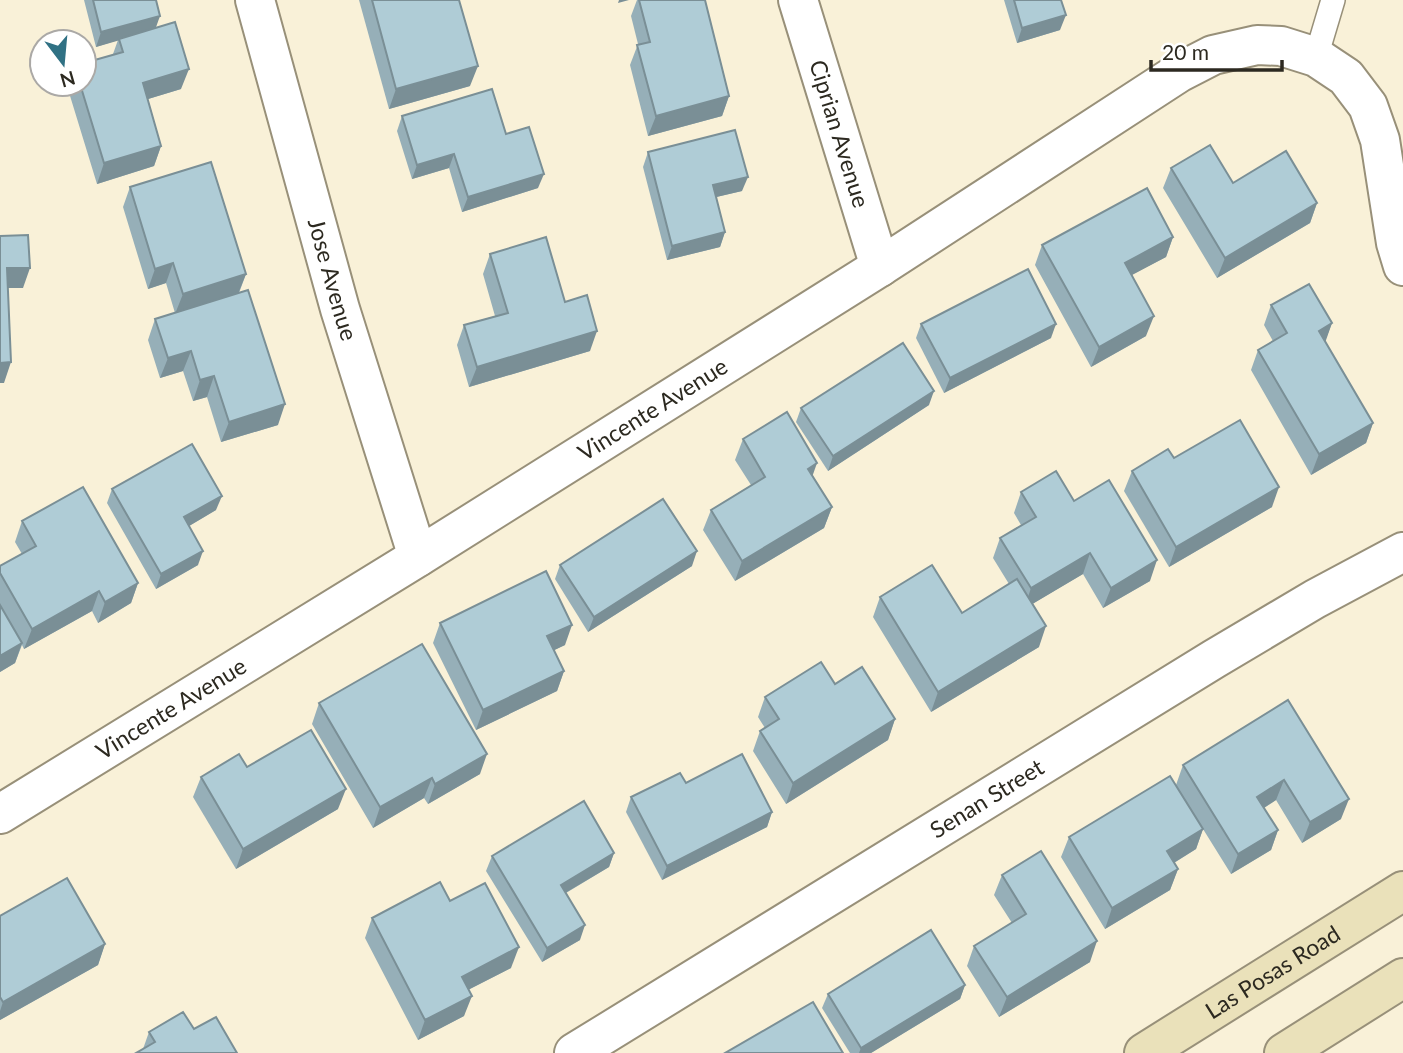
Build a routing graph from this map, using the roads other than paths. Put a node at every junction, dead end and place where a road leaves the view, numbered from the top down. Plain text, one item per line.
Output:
1 (255, 0) edge
2 (798, 0) edge
3 (1333, 0) edge
4 (1316, 57) junction
5 (1403, 266) edge
6 (880, 267) junction
7 (1403, 552) edge
8 (418, 557) junction
9 (0, 814) edge
10 (1403, 891) edge
11 (1403, 978) edge
12 (574, 1053) edge
13 (1144, 1053) edge
14 (1283, 1053) edge

1 - 8 street, Jose Avenue
2 - 6 street, Ciprian Avenue
3 - 4 lane
4 - 5 street
4 - 6 street, Vincente Avenue
6 - 8 street, Vincente Avenue
7 - 12 street, Senan Street
8 - 9 street, Vincente Avenue
10 - 13 main road, Las Posas Road
11 - 14 main road

